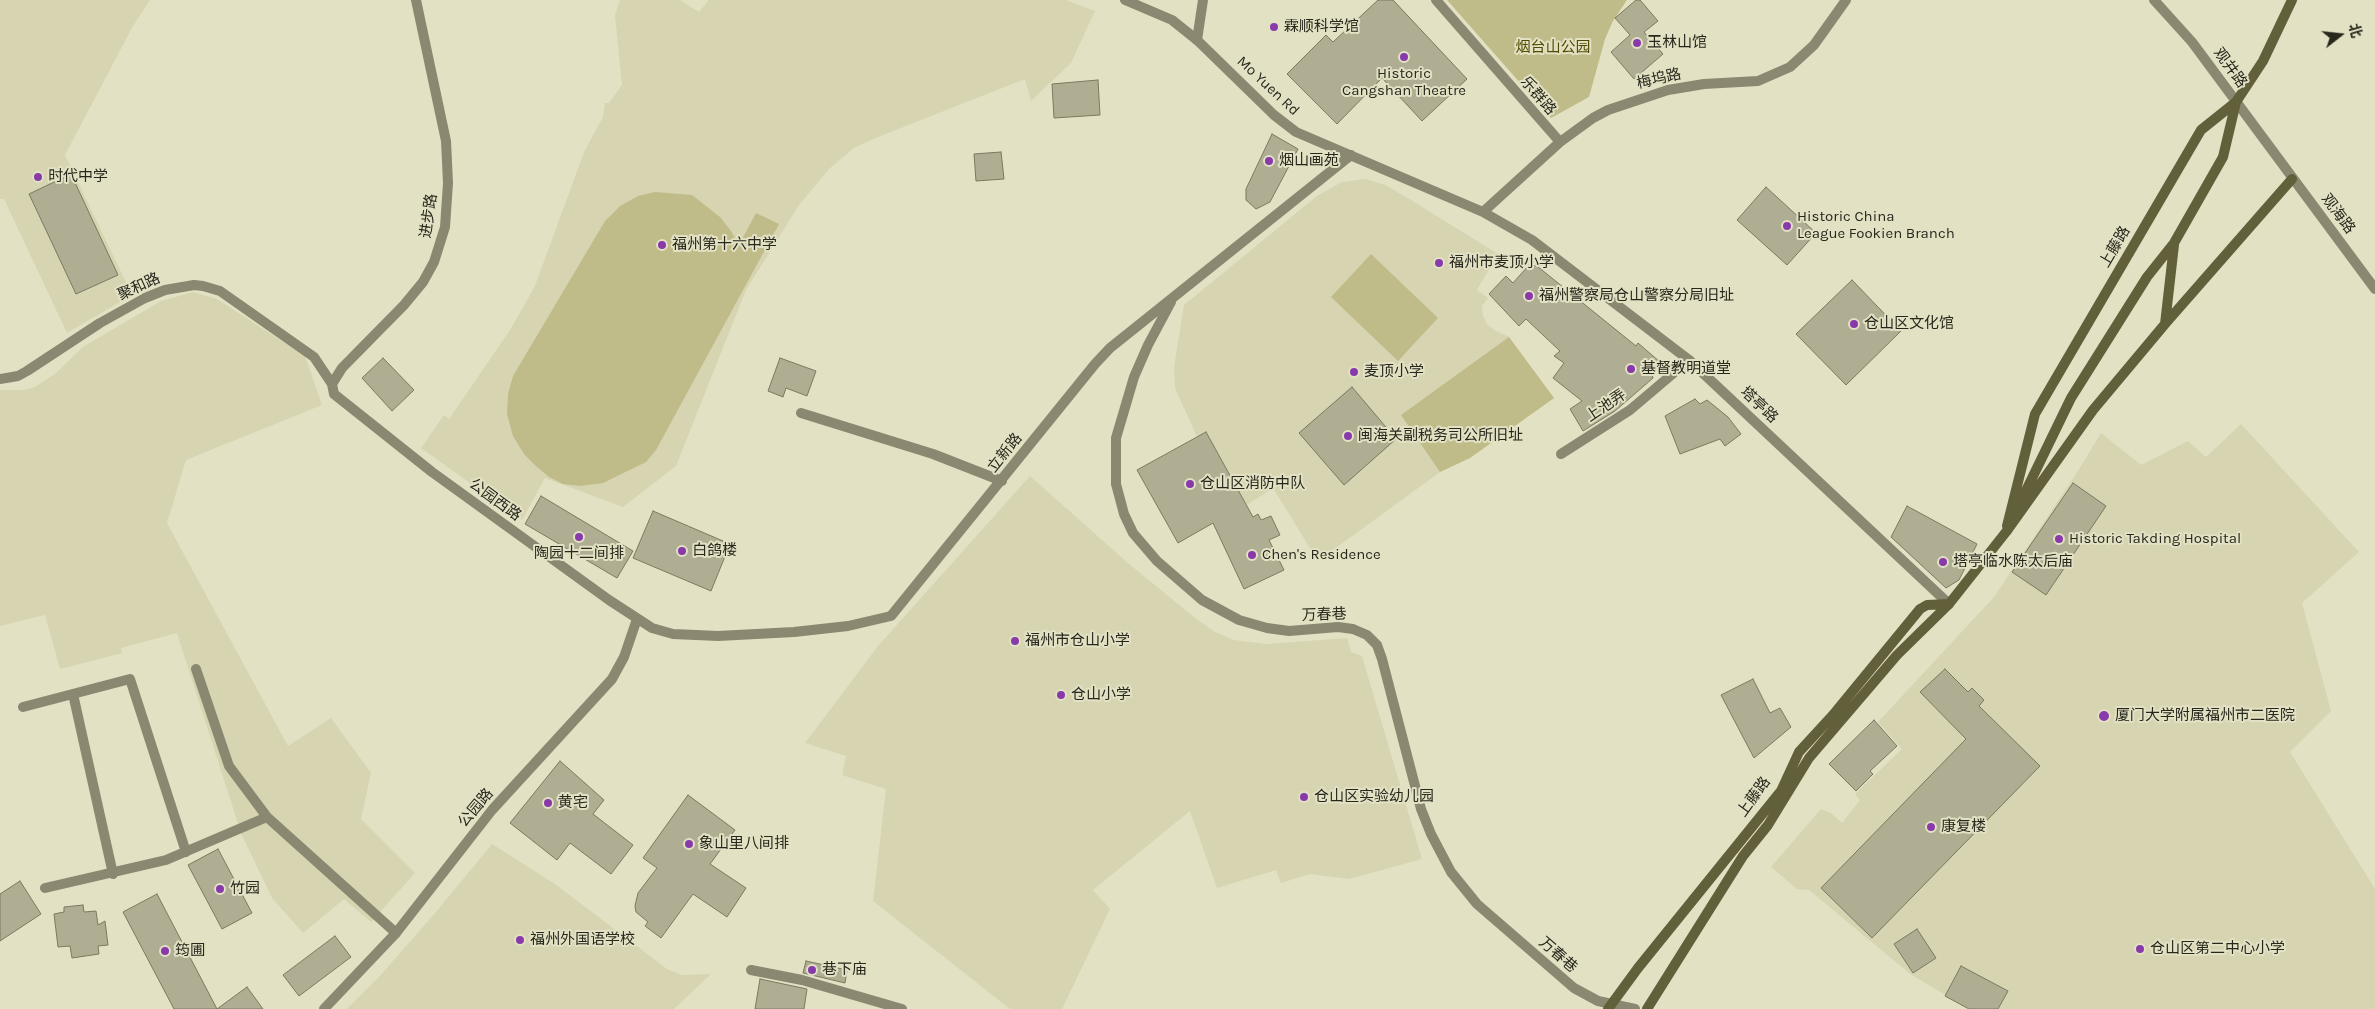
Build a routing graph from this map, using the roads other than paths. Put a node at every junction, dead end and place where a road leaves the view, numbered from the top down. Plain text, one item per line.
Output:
1 (416, 0) edge
2 (1125, 0) edge
3 (1203, 0) edge
4 (1436, 0) edge
5 (1846, 0) edge
6 (2154, 0) edge
7 (2292, 0) edge
8 (1197, 40) junction
9 (2236, 102) junction
10 (1560, 142) junction
11 (1351, 155) junction
12 (2276, 158) joint
13 (2292, 179) junction
14 (1483, 212) junction
15 (2174, 244) junction
16 (2375, 289) edge
17 (1175, 295) junction
18 (2165, 324) junction
19 (1689, 360) junction
20 (0, 379) edge
21 (332, 384) junction
22 (801, 412) dead end
23 (1561, 454) dead end
24 (1002, 481) junction
25 (2006, 532) junction
26 (1950, 604) junction
27 (637, 619) junction
28 (196, 669) dead end
29 (73, 694) junction
30 (23, 707) dead end
31 (267, 817) junction
32 (186, 852) junction
33 (113, 874) junction
34 (45, 888) dead end
35 (396, 933) junction
36 (751, 970) dead end
37 (1610, 1006) edge
38 (324, 1009) edge
39 (902, 1009) edge
40 (1635, 1009) edge
41 (1647, 1009) edge

1 - 21 street, 进步路
2 - 8 street, Mo Yuen Rd
3 - 8 street
4 - 10 street, 乐群路
5 - 10 street, 梅坞路
6 - 9 street, 观井路
7 - 9 main road, 上藤路
8 - 11 street, Mo Yuen Rd
9 - 12 street, 观井路
9 - 15 main road
9 - 25 main road, 上藤路
10 - 14 street, 梅坞路
11 - 14 street, Mo Yuen Rd
11 - 17 street, 立新路
12 - 13 street, 观海路
13 - 16 street, 观海路
13 - 18 main road
14 - 19 street, 塔亭路
15 - 18 main road
15 - 25 main road
17 - 24 street, 立新路
17 - 37 street, 万春巷
18 - 25 main road
19 - 23 street, 上池弄
19 - 26 street, 塔亭路
20 - 21 street, 聚和路
21 - 27 street, 公园西路
22 - 24 street
24 - 27 street, 立新路
25 - 26 main road
26 - 37 main road, 上藤路
26 - 41 main road
27 - 35 street, 公园路
28 - 31 street
29 - 30 street
29 - 32 street
29 - 33 street
31 - 32 street
31 - 35 street
32 - 33 street
33 - 34 street
35 - 38 street, 公园路
36 - 39 street
37 - 40 street, 万春巷

